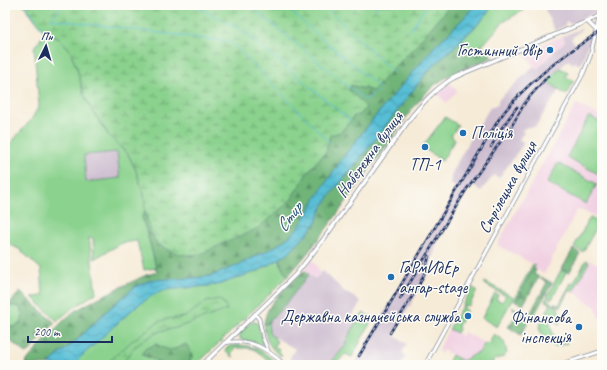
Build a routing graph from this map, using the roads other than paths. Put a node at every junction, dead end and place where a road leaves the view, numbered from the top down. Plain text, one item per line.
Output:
1 (602, 5) edge
2 (601, 16) edge
3 (588, 22) junction
4 (596, 30) junction
5 (255, 314) junction
6 (224, 343) junction
7 (602, 351) edge
8 (269, 352) junction
9 (202, 365) edge
10 (285, 365) edge
11 (425, 365) edge
12 (559, 365) edge

1 - 2 street, Стрілецька вулиця
2 - 3 main road, Набережна вулиця
2 - 4 street, Стрілецька вулиця
3 - 4 main road
3 - 5 main road, Набережна вулиця
4 - 11 street, Стрілецька вулиця
5 - 6 main road, Набережна вулиця
5 - 8 street
6 - 8 street
6 - 9 main road, Набережна вулиця
7 - 12 street
8 - 10 street

